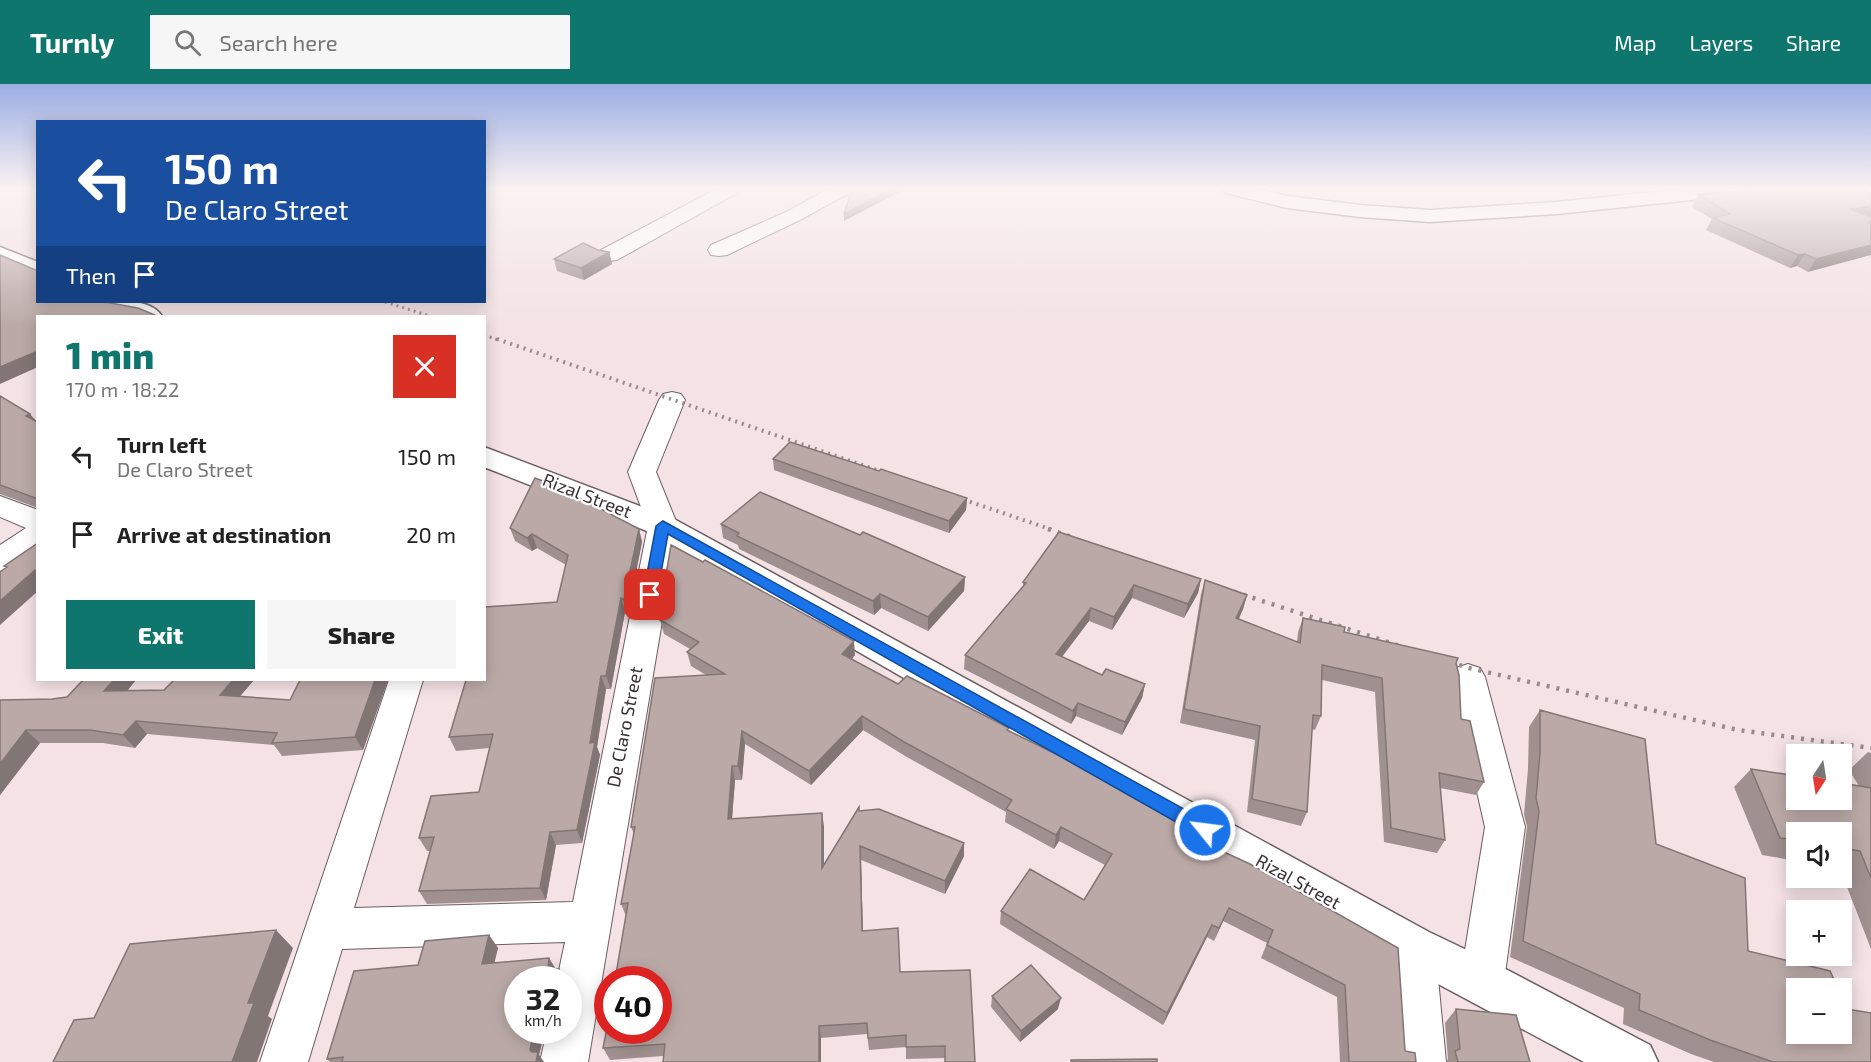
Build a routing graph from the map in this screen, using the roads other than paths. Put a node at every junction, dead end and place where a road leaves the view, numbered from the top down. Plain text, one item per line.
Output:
1 (646, 235) edge
2 (752, 235) edge
3 (719, 250) dead end
4 (0, 254) edge
5 (609, 255) edge
6 (36, 269) edge
7 (117, 303) edge
8 (147, 315) edge
9 (672, 399) dead end
10 (486, 457) edge
11 (0, 506) edge
12 (36, 520) edge
13 (663, 526) junction
14 (36, 535) edge
15 (0, 560) edge
16 (1468, 677) dead end
17 (406, 681) edge
18 (589, 921) junction
19 (326, 929) junction
20 (1413, 947) junction
21 (1482, 981) junction
22 (284, 1062) edge
23 (564, 1062) edge
24 (1422, 1062) edge
25 (1633, 1062) edge

1 - 5 street
2 - 3 street
4 - 6 main road
7 - 8 main road
9 - 13 street
10 - 13 main road, Rizal Street
11 - 12 street
13 - 18 street, De Claro Street
13 - 20 main road, Rizal Street
14 - 15 street
16 - 21 street
17 - 19 street
18 - 19 street
18 - 23 street, De Claro Street
19 - 22 street
20 - 21 main road, Rizal Street
20 - 24 street
21 - 25 main road, Rizal Street

